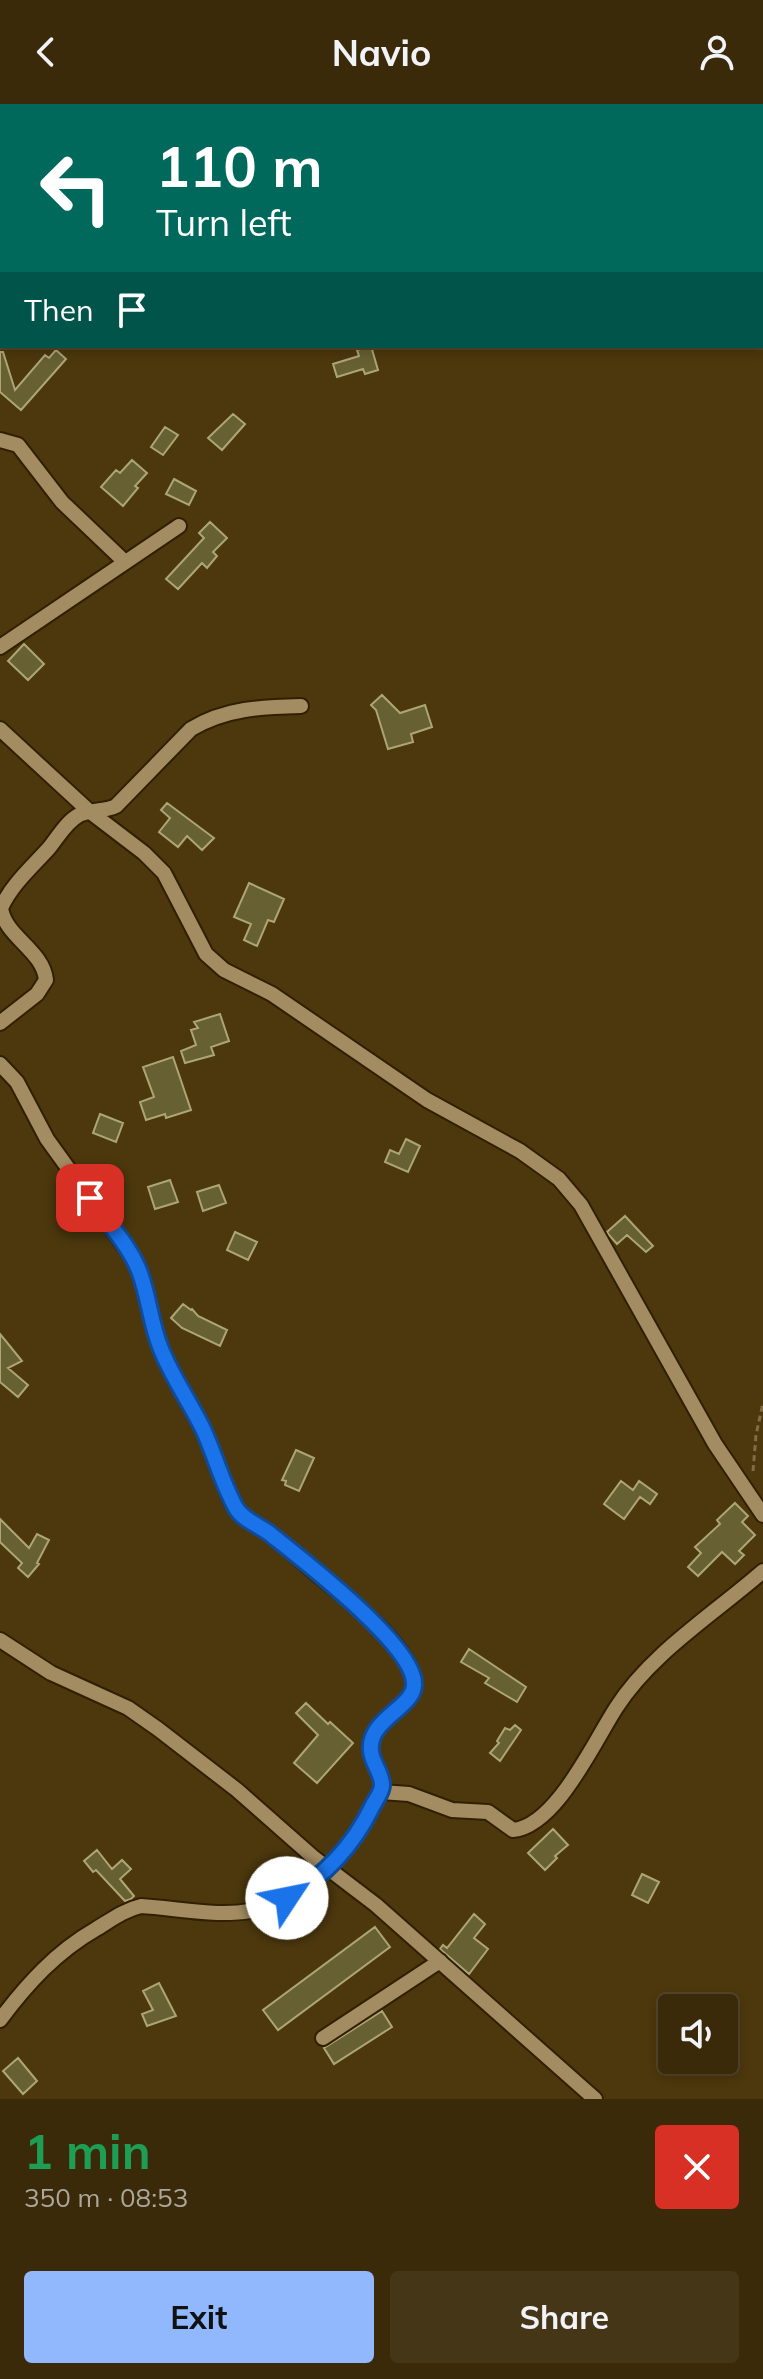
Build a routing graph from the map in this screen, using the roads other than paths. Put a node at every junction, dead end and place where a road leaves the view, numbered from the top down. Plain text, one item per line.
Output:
1 (0, 440) edge
2 (179, 526) dead end
3 (125, 562) junction
4 (0, 647) edge
5 (301, 706) dead end
6 (0, 729) edge
7 (89, 811) junction
8 (0, 1023) edge
9 (0, 1064) edge
10 (763, 1515) edge
11 (763, 1571) edge
12 (0, 1640) edge
13 (381, 1792) junction
14 (328, 1868) junction
15 (440, 1961) junction
16 (0, 2020) edge
17 (323, 2038) dead end
18 (595, 2099) edge

1 - 3 street
2 - 3 street
3 - 4 street
5 - 7 street
6 - 7 street
7 - 8 street
7 - 10 street
9 - 13 street
11 - 13 street
12 - 14 street
13 - 14 street
14 - 15 street
14 - 16 street
15 - 17 street
15 - 18 street

